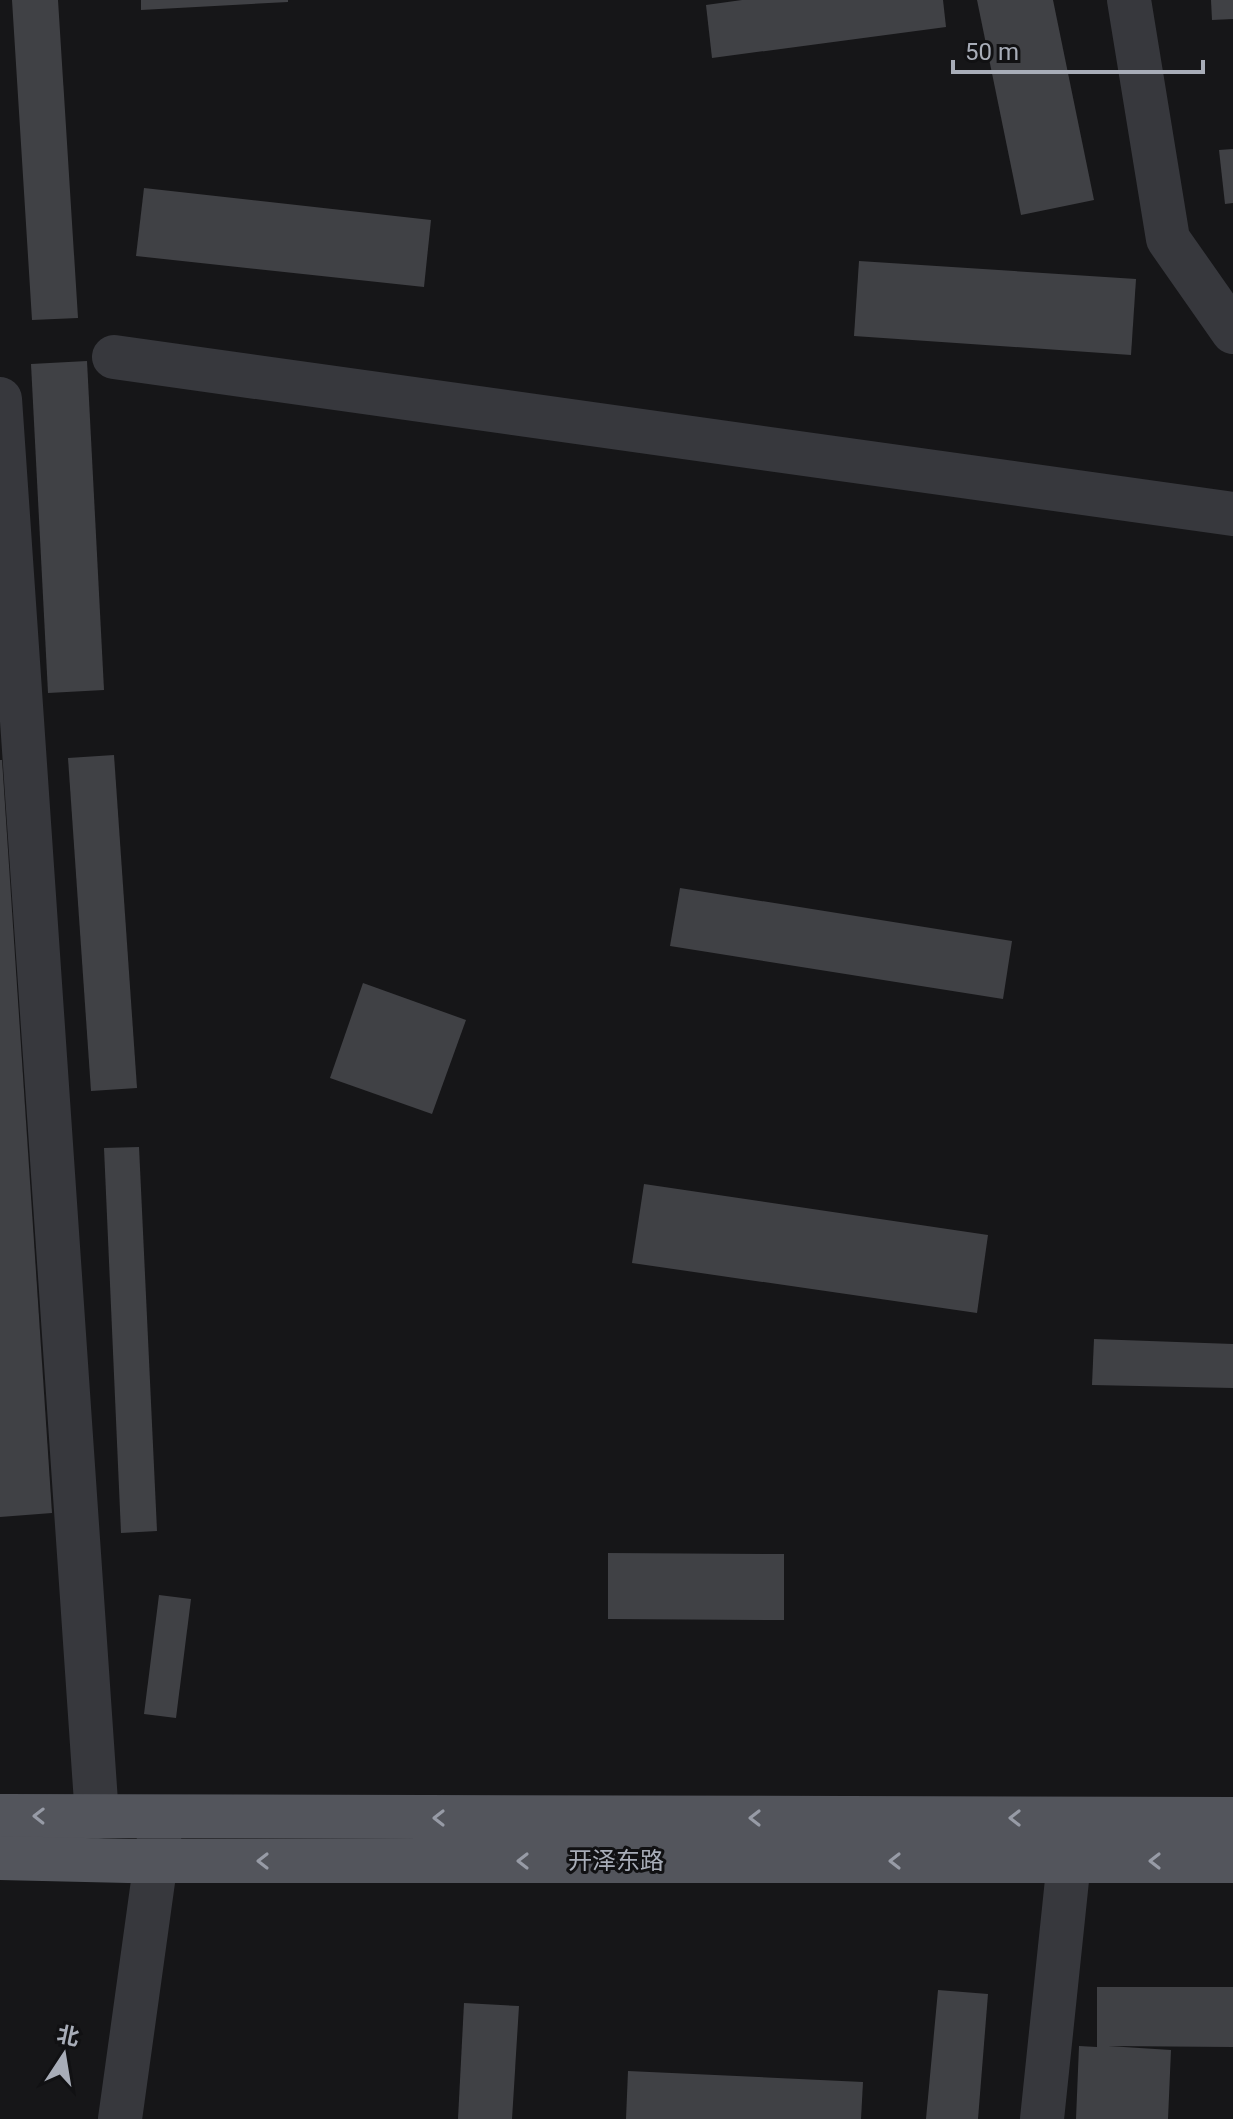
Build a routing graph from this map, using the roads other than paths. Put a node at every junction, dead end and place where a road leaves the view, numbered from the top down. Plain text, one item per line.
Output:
1 (1129, 0) edge
2 (1233, 332) edge
3 (114, 357) dead end
4 (0, 399) edge
5 (1233, 514) edge
6 (0, 1816) edge
7 (97, 1817) junction
8 (162, 1817) junction
9 (1069, 1818) junction
10 (1233, 1819) edge
11 (0, 1858) edge
12 (155, 1861) junction
13 (1069, 1861) junction
14 (1233, 1861) edge
15 (120, 2119) edge
16 (1042, 2119) edge

1 - 2 street
3 - 5 street
4 - 7 street
7 -> 6 main road, 开泽东路
7 - 8 main road, 开泽东路
9 -> 8 main road, 开泽东路
8 - 12 street
9 - 10 main road, 开泽东路
9 - 13 street
11 - 12 main road, 开泽东路
13 -> 12 main road, 开泽东路
12 - 15 street
14 -> 13 main road, 开泽东路
13 - 16 street

